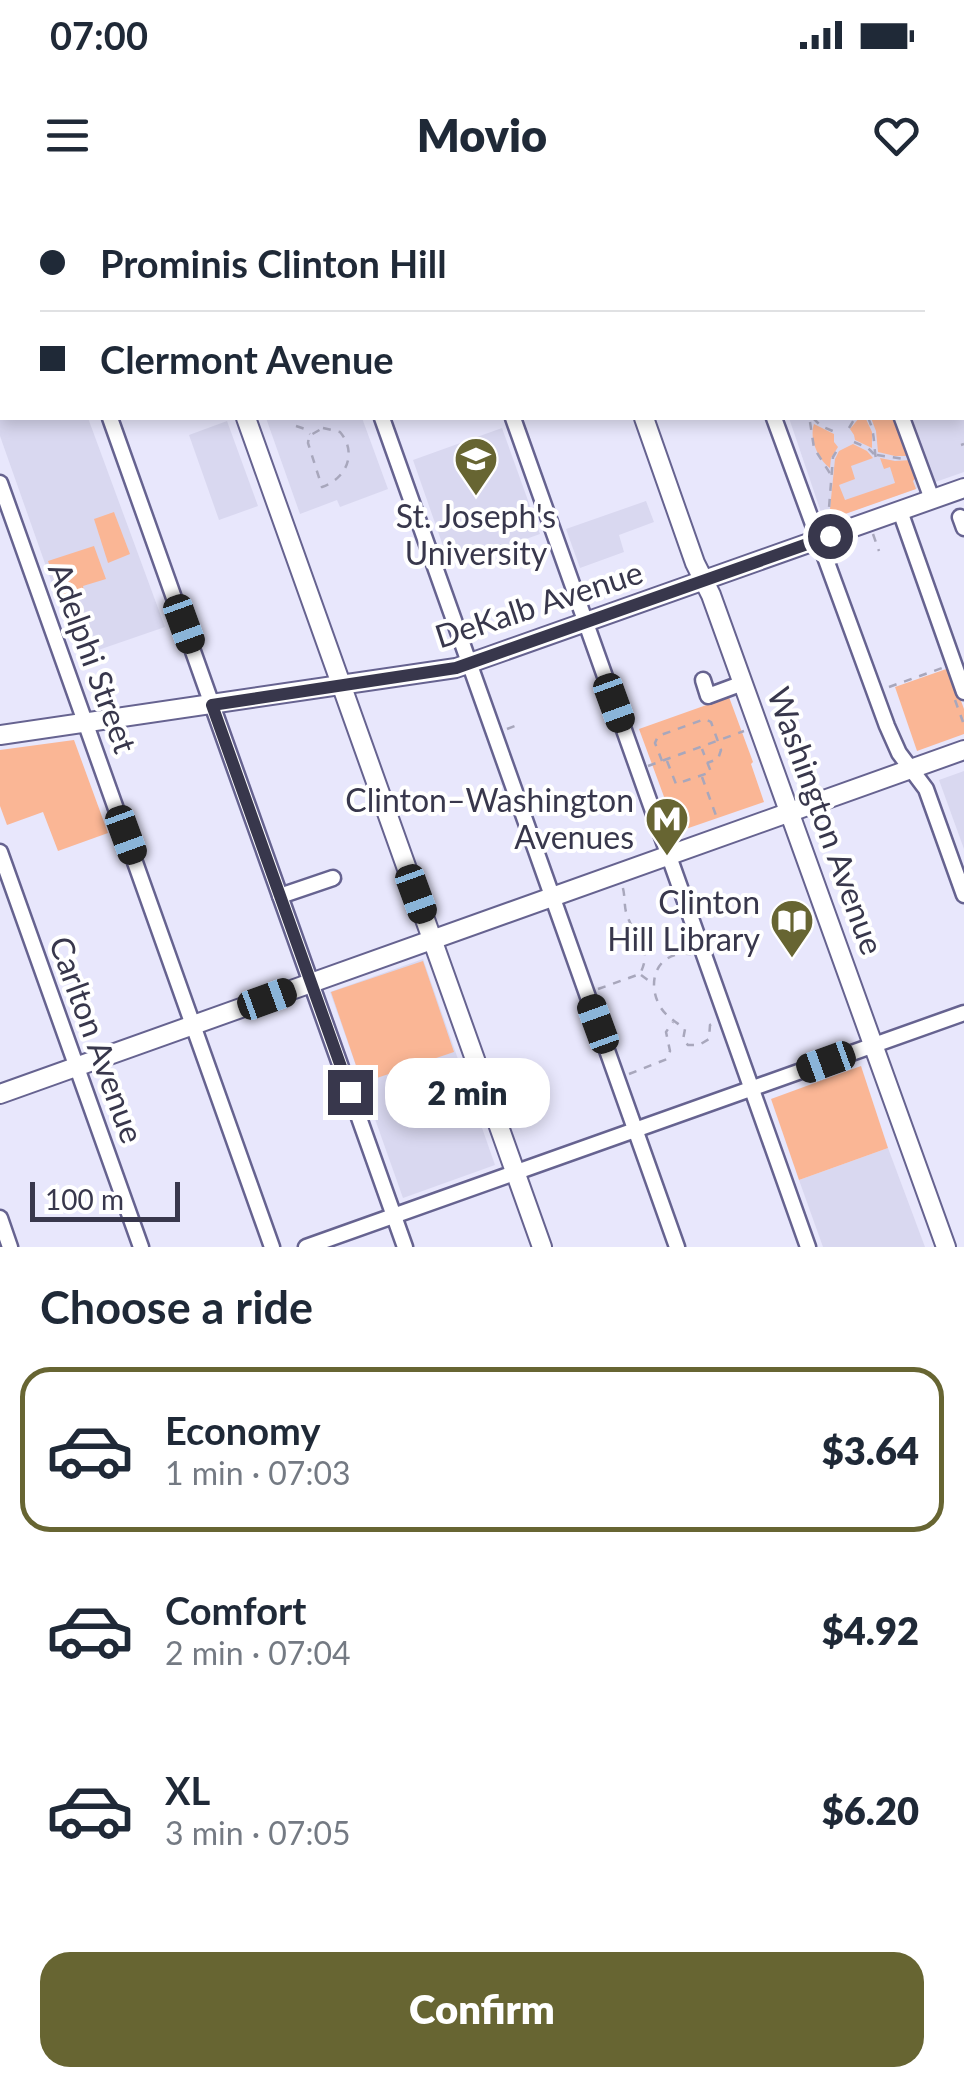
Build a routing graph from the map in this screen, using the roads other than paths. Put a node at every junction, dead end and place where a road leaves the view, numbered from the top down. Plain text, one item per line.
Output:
1 (111, 420) edge
2 (247, 420) edge
3 (383, 420) edge
4 (513, 420) edge
5 (645, 420) edge
6 (775, 420) edge
7 (903, 420) edge
8 (0, 484) edge
9 (964, 488) edge
10 (932, 500) junction
11 (900, 511) junction
12 (821, 532) junction
13 (704, 581) junction
14 (586, 622) junction
15 (470, 664) junction
16 (702, 680) dead end
17 (743, 684) junction
18 (342, 686) junction
19 (964, 692) edge
20 (212, 705) junction
21 (85, 723) junction
22 (0, 735) edge
23 (964, 750) edge
24 (912, 769) junction
25 (790, 812) junction
26 (0, 852) edge
27 (669, 856) junction
28 (333, 878) dead end
29 (963, 886) edge
30 (280, 896) junction
31 (552, 897) junction
32 (432, 940) junction
33 (312, 983) junction
34 (964, 1012) edge
35 (193, 1025) junction
36 (873, 1045) junction
37 (77, 1067) junction
38 (752, 1088) junction
39 (0, 1094) edge
40 (636, 1129) junction
41 (515, 1172) junction
42 (394, 1215) junction
43 (0, 1218) edge
44 (10, 1247) edge
45 (141, 1247) edge
46 (272, 1247) edge
47 (306, 1247) edge
48 (406, 1247) edge
49 (542, 1247) edge
50 (677, 1247) edge
51 (808, 1247) edge
52 (946, 1247) edge

1 - 20 street
2 - 18 main road
3 - 15 street
4 - 14 street
5 - 13 main road, Washington Avenue
6 - 12 street
7 - 10 street
8 - 21 street, Adelphi Street
9 - 10 main road, DeKalb Avenue
10 - 11 main road, DeKalb Avenue
11 - 12 main road, DeKalb Avenue
11 - 19 street
12 - 13 main road, DeKalb Avenue
12 - 24 street
13 - 14 main road, DeKalb Avenue
13 - 17 main road, Washington Avenue
14 - 15 main road, DeKalb Avenue
14 - 27 street
15 - 18 main road, DeKalb Avenue
15 - 31 street
16 - 17 street
17 - 25 main road, Washington Avenue
18 - 20 main road, DeKalb Avenue
18 - 32 main road
20 - 21 main road, DeKalb Avenue
20 - 30 street
21 - 22 main road, DeKalb Avenue
21 - 35 street, Adelphi Street
23 - 24 main road
24 - 25 main road
24 - 29 street
25 - 27 main road
25 - 36 main road, Washington Avenue
26 - 37 street, Carlton Avenue
27 - 31 main road
27 - 38 street
28 - 30 street
30 - 33 street
31 - 32 main road
31 - 40 street
32 - 33 main road
32 - 41 main road
33 - 35 main road
33 - 42 street
34 - 36 street
35 - 37 main road
35 - 46 street, Adelphi Street
36 - 38 street
36 - 52 main road, Washington Avenue
37 - 39 main road
37 - 45 street, Carlton Avenue
38 - 40 street
38 - 51 street
40 - 41 street
40 - 50 street
41 - 42 street
41 - 49 main road
42 - 47 street
42 - 48 street
43 - 44 street

